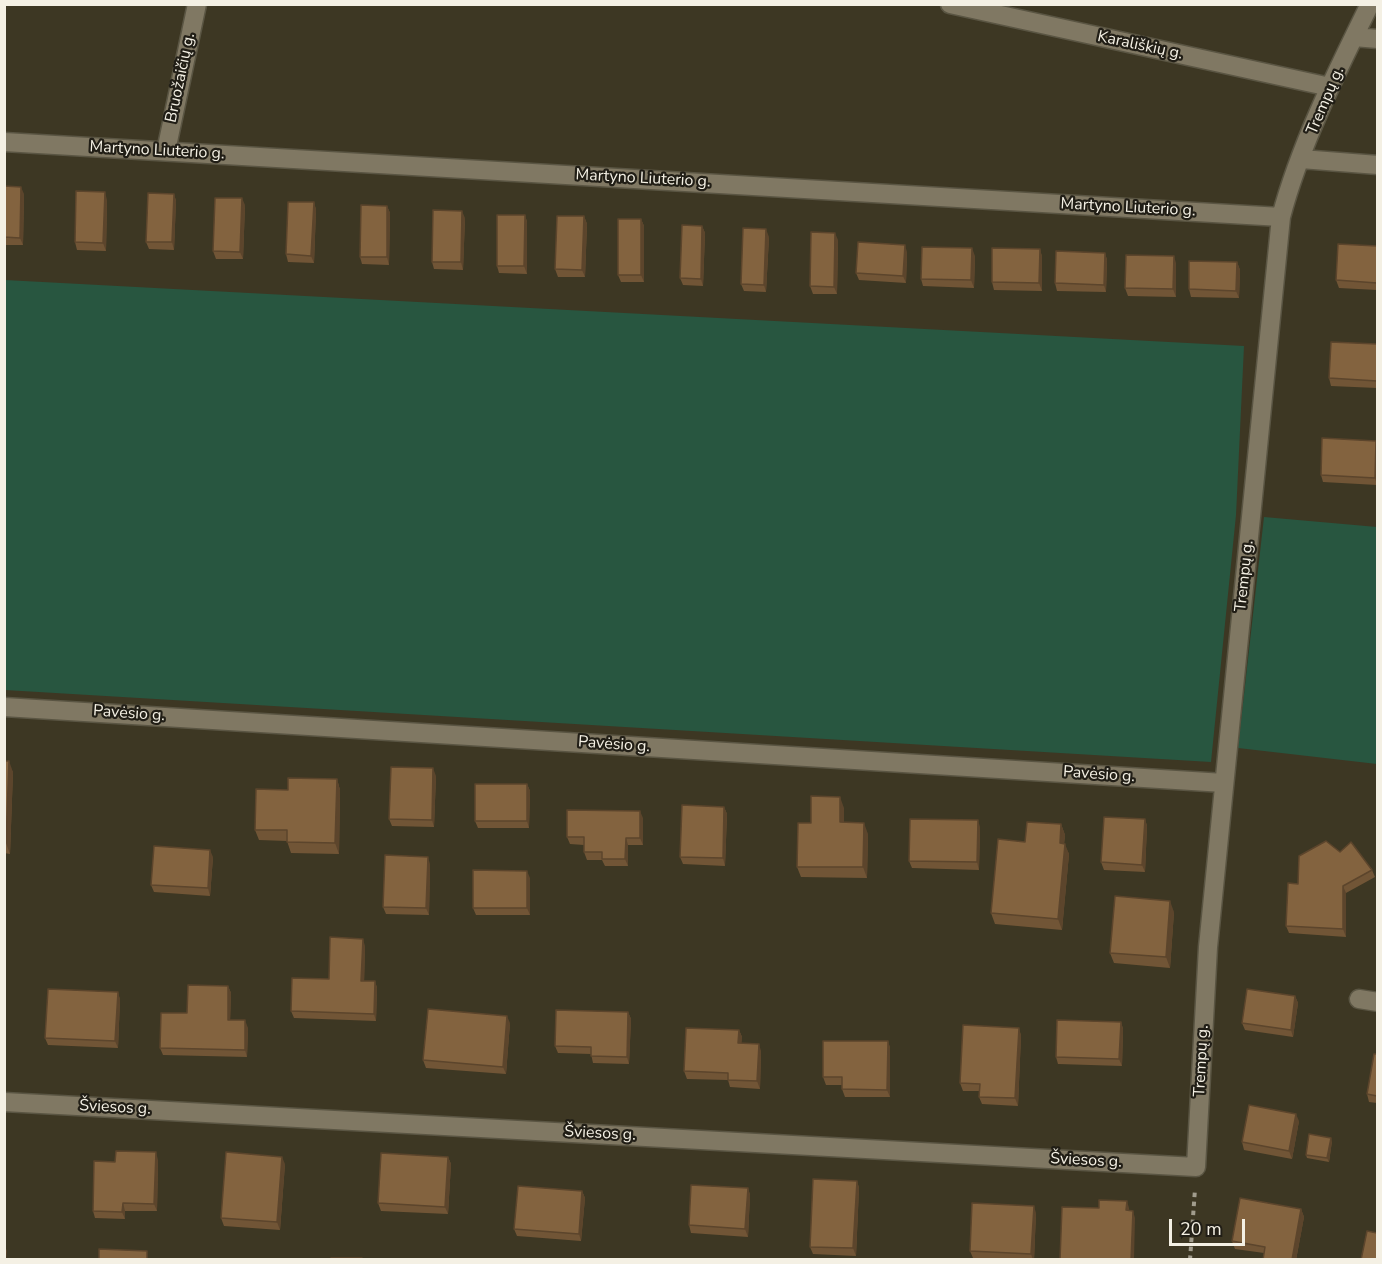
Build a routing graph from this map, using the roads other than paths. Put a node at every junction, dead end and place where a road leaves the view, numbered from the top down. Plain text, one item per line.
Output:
1 (196, 4) edge
2 (950, 4) edge
3 (1370, 4) edge
4 (1354, 37) junction
5 (1377, 39) edge
6 (1330, 87) junction
7 (4, 142) edge
8 (166, 151) junction
9 (1301, 159) junction
10 (1377, 165) edge
11 (1281, 217) junction
12 (4, 707) edge
13 (1224, 783) junction
14 (4, 1102) edge
15 (1196, 1167) joint

1 - 8 street, Bruožaičių g.
2 - 6 street, Karališkių g.
3 - 4 street, Trempų g.
4 - 5 street
4 - 6 street, Trempų g.
6 - 9 street, Trempų g.
7 - 8 street, Martyno Liuterio g.
8 - 11 street, Martyno Liuterio g.
9 - 10 street
9 - 11 street, Trempų g.
11 - 13 street, Trempų g.
12 - 13 street, Pavėsio g.
13 - 15 street, Trempų g.
14 - 15 street, Šviesos g.

